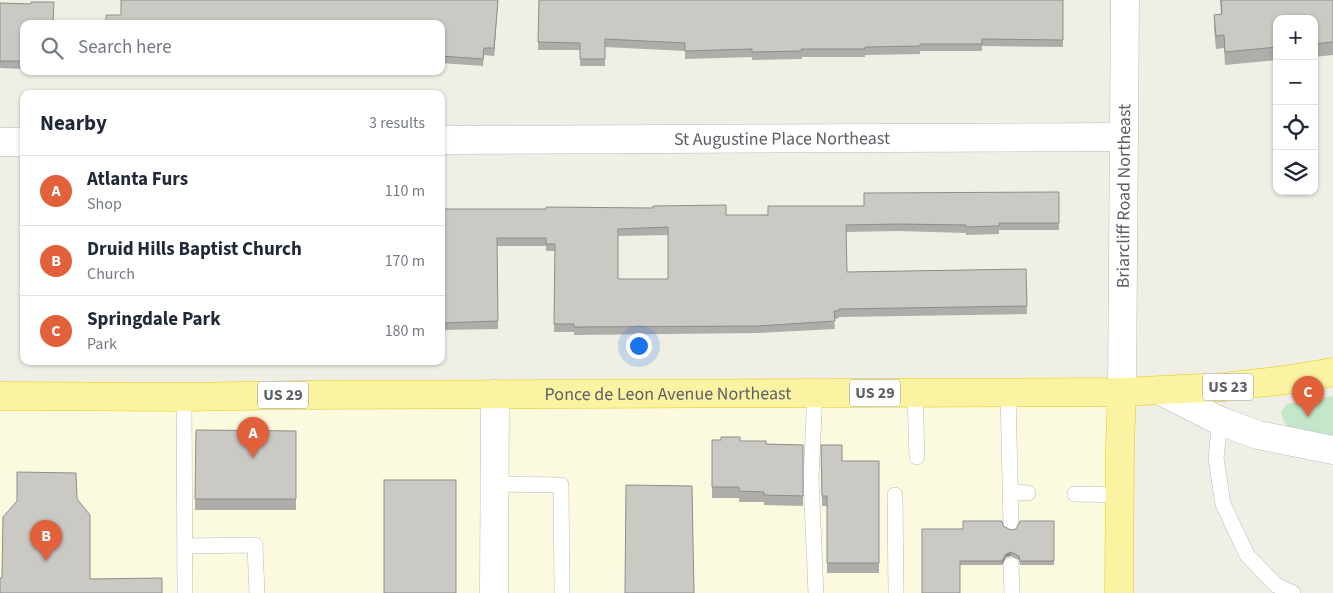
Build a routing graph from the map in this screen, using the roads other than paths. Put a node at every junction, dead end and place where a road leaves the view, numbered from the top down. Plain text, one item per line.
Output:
1 (1125, 0) edge
2 (1124, 138) junction
3 (445, 140) edge
4 (0, 142) edge
5 (20, 142) edge
6 (1333, 372) edge
7 (1161, 391) junction
8 (1008, 392) junction
9 (1122, 392) junction
10 (814, 393) junction
11 (915, 393) junction
12 (494, 394) junction
13 (0, 396) edge
14 (184, 397) junction
15 (1220, 421) junction
16 (1333, 450) edge
17 (917, 458) dead end
18 (494, 484) junction
19 (1010, 492) junction
20 (1028, 493) dead end
21 (1075, 494) dead end
22 (895, 495) dead end
23 (1120, 495) junction
24 (1011, 525) dead end
25 (185, 546) junction
26 (1011, 565) dead end
27 (185, 593) edge
28 (257, 593) edge
29 (494, 593) edge
30 (562, 593) edge
31 (816, 593) edge
32 (896, 593) edge
33 (1012, 593) edge
34 (1119, 593) edge
35 (1292, 593) edge

1 - 2 street, Briarcliff Road Northeast
2 - 3 street, St Augustine Place Northeast
2 - 9 street, Briarcliff Road Northeast
4 - 5 street
6 - 7 highway, Ponce de Leon Avenue Northeast / US 23
7 - 9 highway, Ponce de Leon Avenue Northeast / US 23
7 - 15 street
8 - 9 highway, Ponce de Leon Avenue Northeast / US 29
8 - 11 highway, Ponce de Leon Avenue Northeast / US 29
8 - 19 lane
9 - 23 highway
10 - 11 highway, Ponce de Leon Avenue Northeast / US 29
10 - 12 highway, Ponce de Leon Avenue Northeast / US 29
10 - 31 lane
11 - 17 lane
12 - 14 highway, Ponce de Leon Avenue Northeast / US 29
12 - 18 street
13 - 14 highway, Ponce de Leon Avenue Northeast / US 29
14 - 25 lane
15 - 16 street
15 - 35 lane
18 - 29 street
18 - 30 lane
19 - 20 lane
19 - 24 lane
21 - 23 lane
22 - 32 lane
23 - 34 highway
25 - 27 lane
25 - 28 lane
26 - 33 lane

